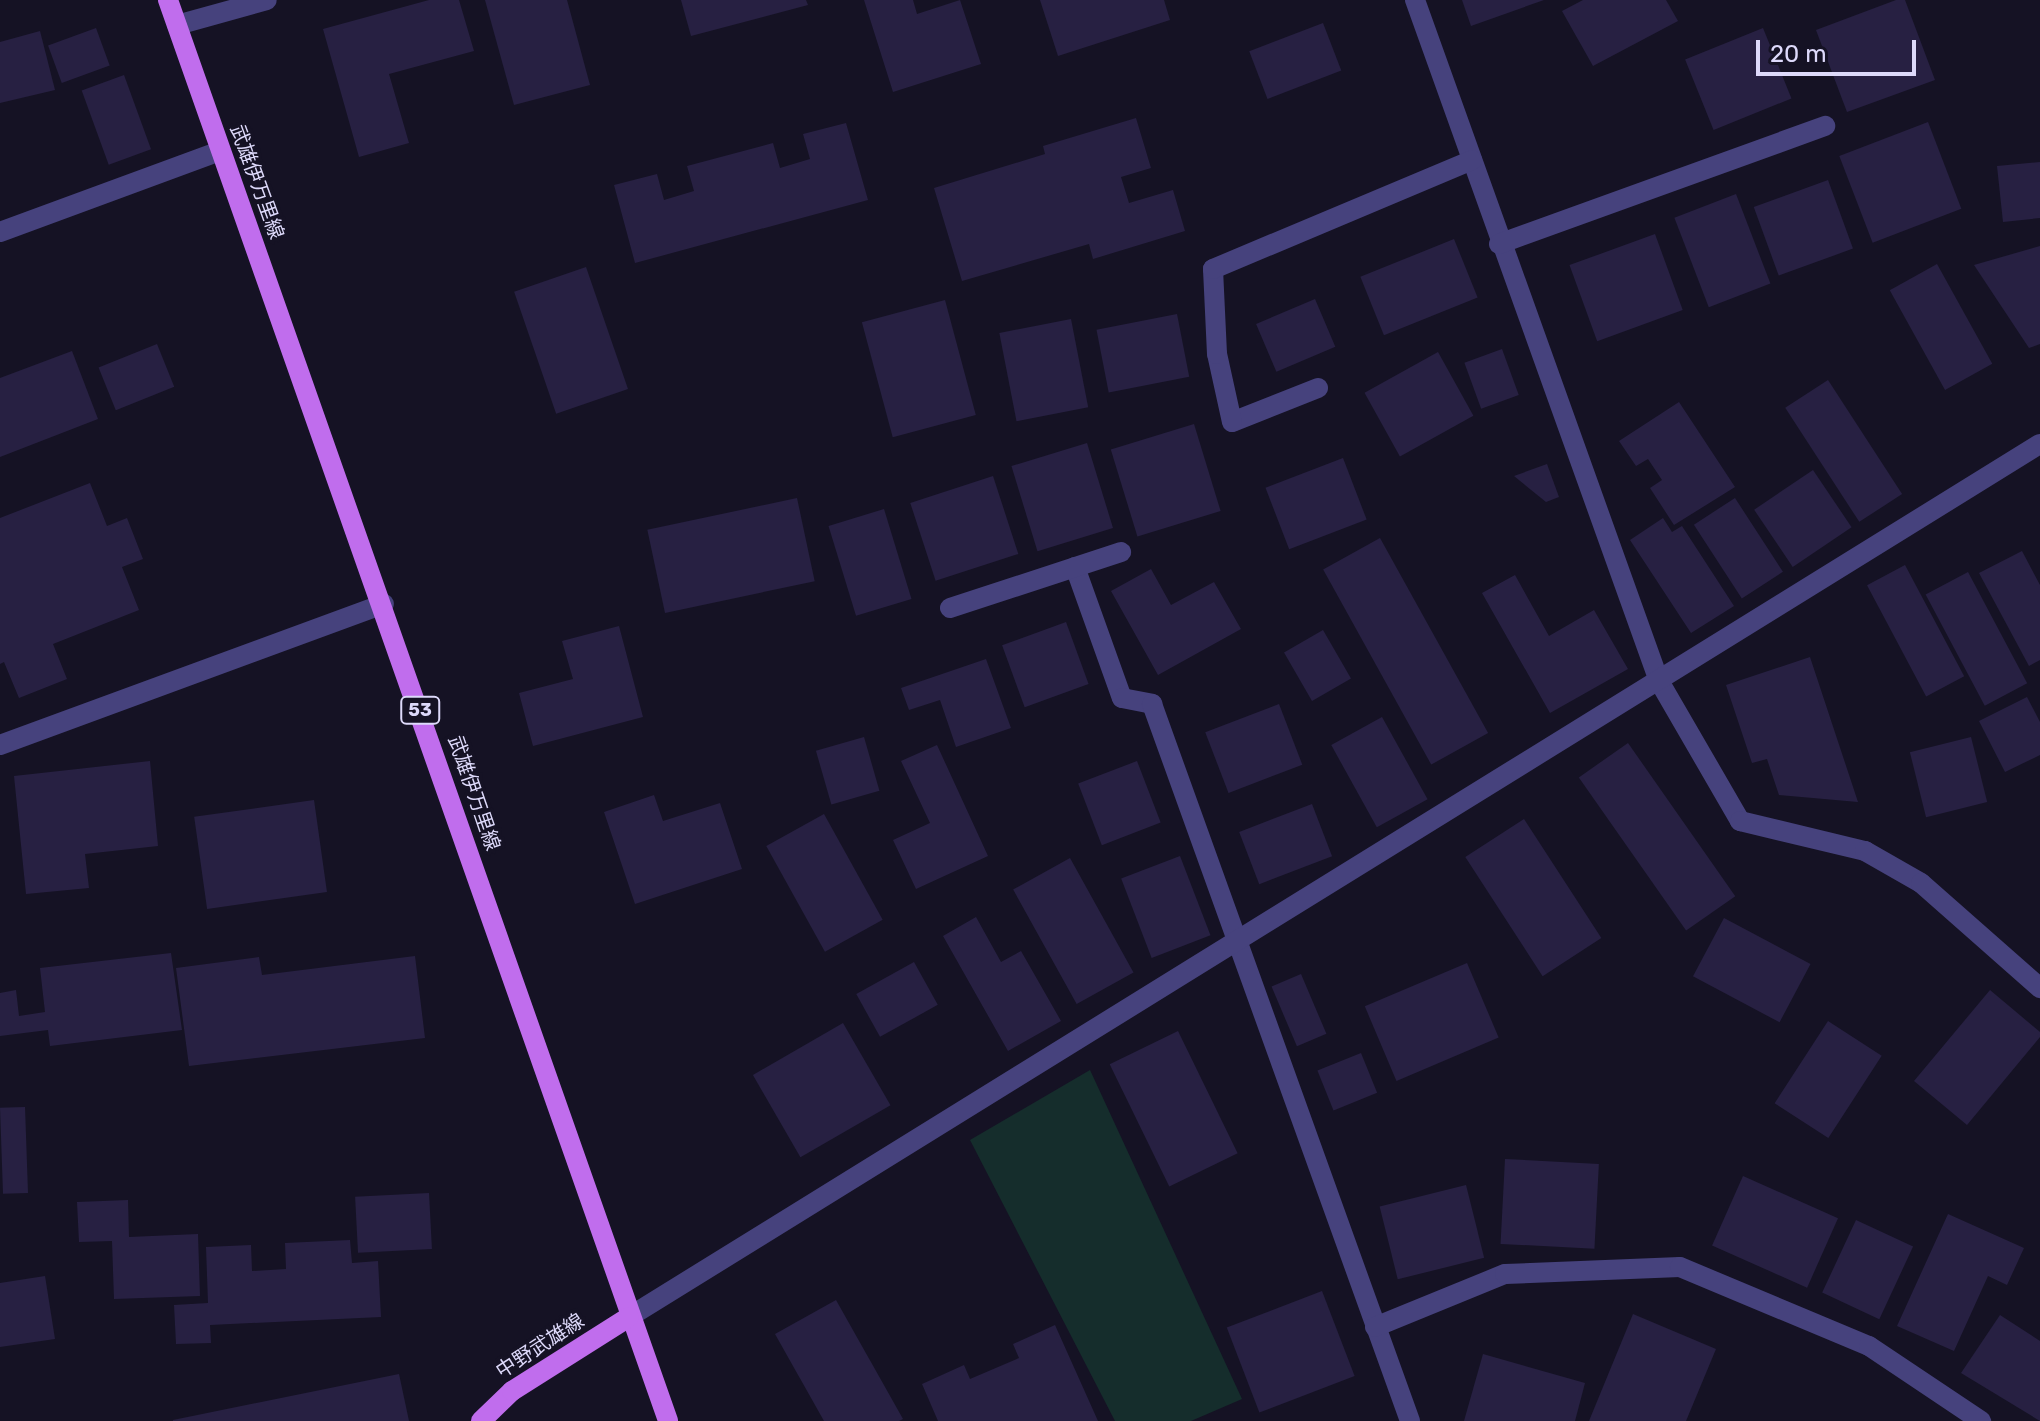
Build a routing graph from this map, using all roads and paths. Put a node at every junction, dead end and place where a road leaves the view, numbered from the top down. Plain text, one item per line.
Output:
1 (168, 0) edge
2 (267, 0) edge
3 (1415, 0) edge
4 (177, 25) junction
5 (1825, 126) dead end
6 (220, 151) junction
7 (1472, 160) junction
8 (0, 232) edge
9 (1499, 244) junction
10 (1318, 388) dead end
11 (2040, 444) edge
12 (1121, 552) dead end
13 (1075, 567) junction
14 (384, 604) junction
15 (950, 608) dead end
16 (1659, 681) junction
17 (0, 745) edge
18 (1239, 938) junction
19 (2040, 988) edge
20 (629, 1317) junction
21 (1375, 1327) junction
22 (481, 1421) edge
23 (668, 1421) edge
24 (1410, 1421) edge
25 (1981, 1421) edge

1 - 4 main road, 武雄伊万里線 / 53
2 - 4 street
3 - 7 street
4 - 6 main road, 武雄伊万里線 / 53
5 - 9 street
6 - 8 street
6 - 14 main road, 武雄伊万里線 / 53
7 - 9 street
7 - 10 street
9 - 16 street
11 - 16 street
12 - 13 street
13 - 15 street
13 - 18 street
14 - 17 street
14 - 20 main road, 武雄伊万里線 / 53
16 - 18 street
16 - 19 street
18 - 20 street
18 - 21 street
20 - 22 main road, 中野武雄線
20 - 23 main road, 武雄伊万里線 / 53
21 - 24 street
21 - 25 street

